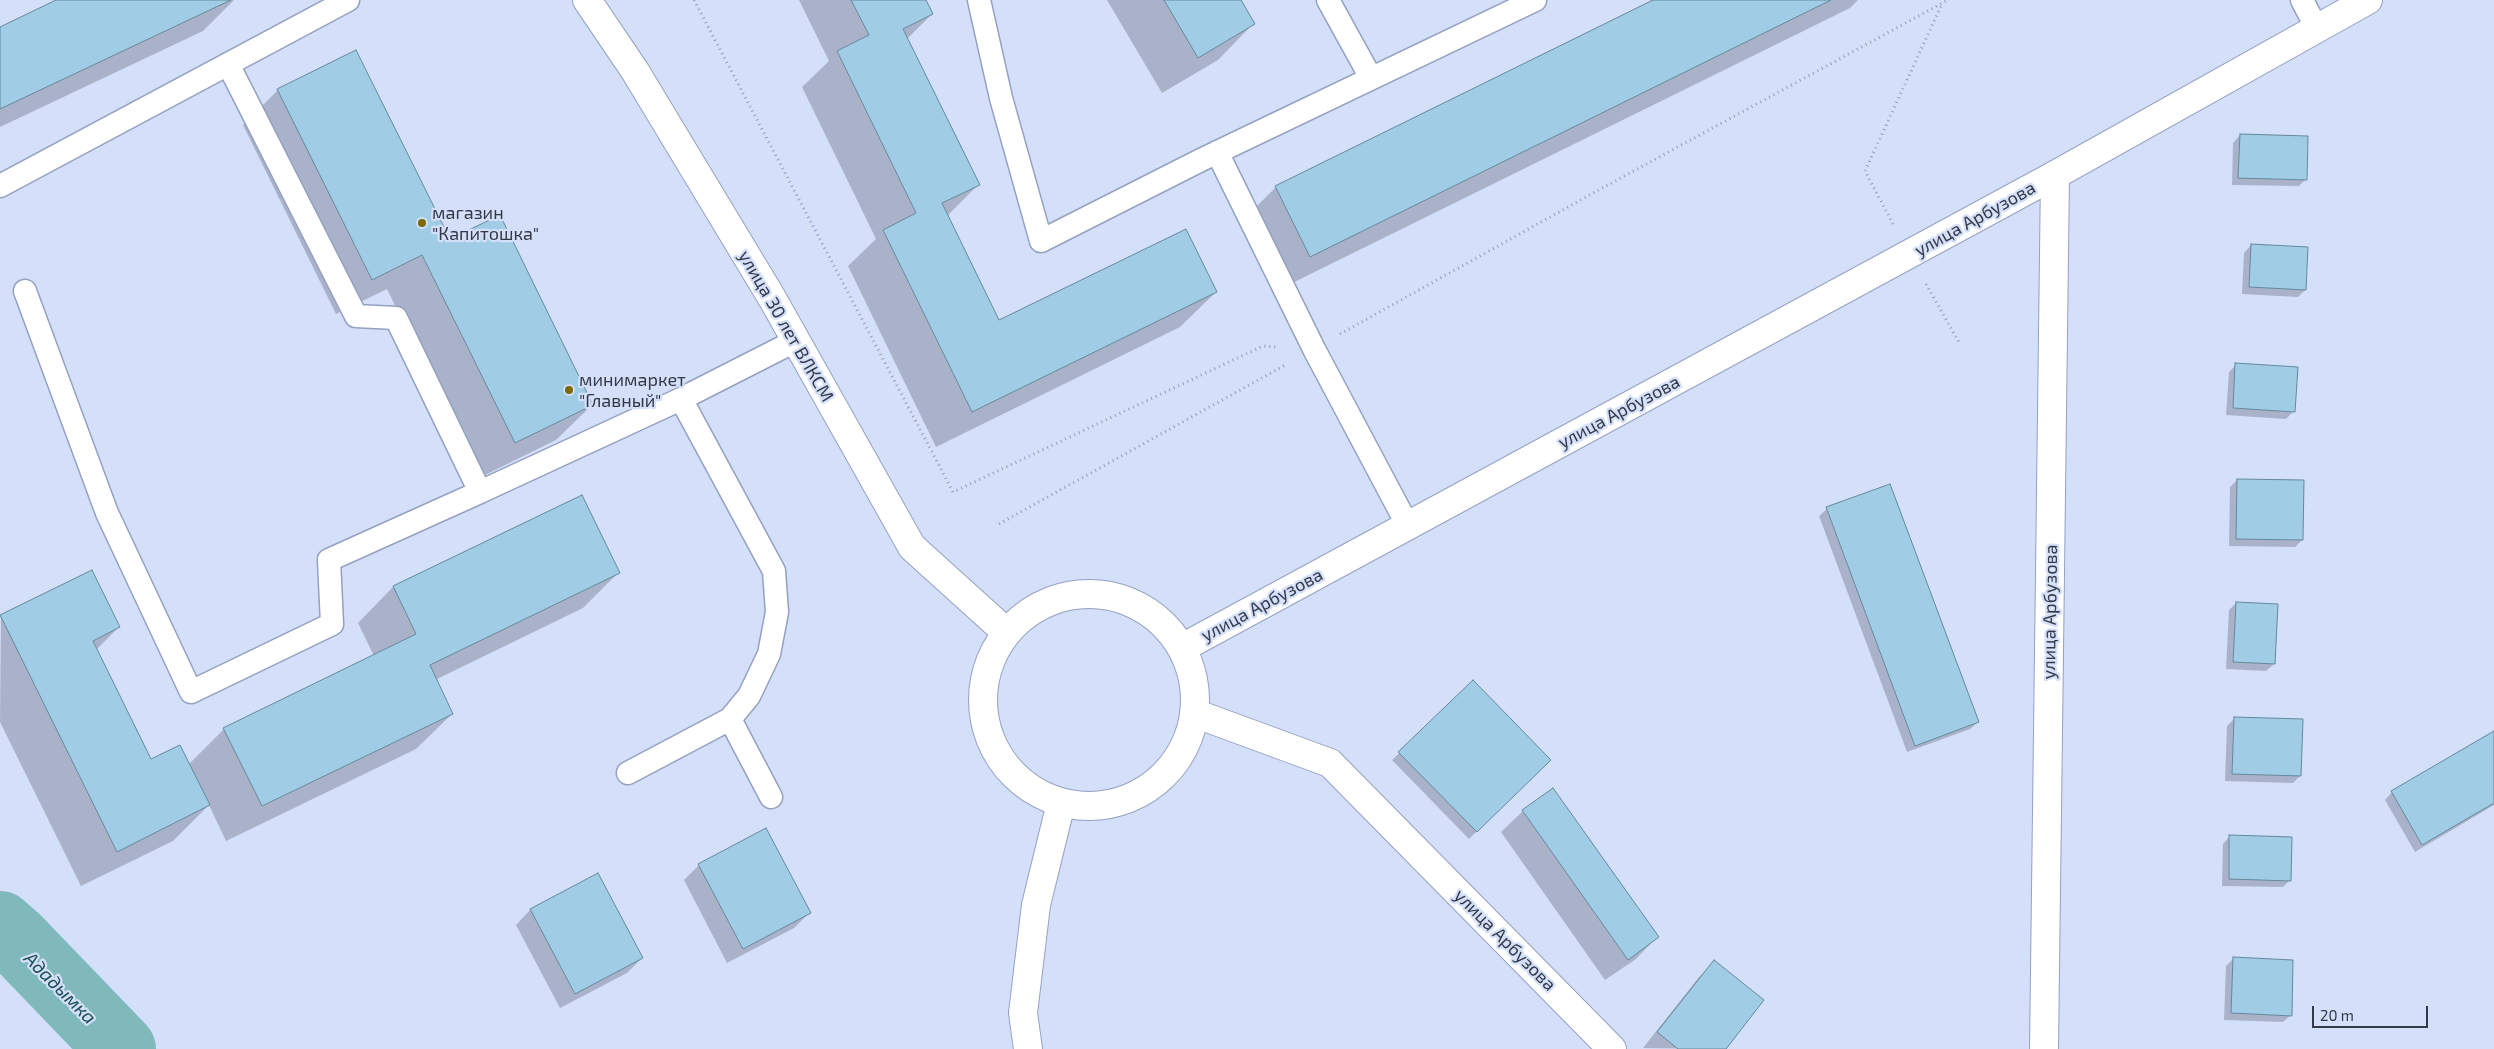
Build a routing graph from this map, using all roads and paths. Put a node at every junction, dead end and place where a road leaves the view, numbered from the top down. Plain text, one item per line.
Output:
1 (348, 0) edge
2 (587, 0) edge
3 (694, 0) edge
4 (979, 0) edge
5 (1328, 0) edge
6 (1535, 0) edge
7 (1948, 0) edge
8 (2302, 0) edge
9 (2368, 0) edge
10 (1942, 3) junction
11 (2317, 29) junction
12 (228, 64) junction
13 (1372, 78) junction
14 (1217, 152) junction
15 (1865, 171) dead end
16 (2055, 175) junction
17 (0, 186) edge
18 (25, 291) dead end
19 (795, 341) junction
20 (1314, 349) junction
21 (681, 399) junction
22 (480, 492) junction
23 (999, 524) dead end
24 (1408, 526) junction
25 (1006, 632) junction
26 (1182, 648) junction
27 (1194, 714) junction
28 (730, 719) junction
29 (628, 773) dead end
30 (771, 797) dead end
31 (1061, 803) junction
32 (1028, 1049) edge
33 (1612, 1049) edge
34 (2044, 1049) edge

1 - 12 lane
2 - 19 street, улица 30 лет ВЛКСМ
3 - 20 path
4 - 14 lane
5 - 13 lane
6 - 13 lane
7 - 10 path
8 - 11 lane
9 - 11 street, улица Арбузова
10 - 15 path
10 - 20 path
11 - 16 street, улица Арбузова
12 - 17 lane
12 - 22 lane
13 - 14 lane
14 - 20 lane
16 - 24 street, улица Арбузова
16 - 34 street, улица Арбузова
18 - 22 lane
19 - 21 lane
19 - 25 street, улица 30 лет ВЛКСМ
20 - 23 path
20 - 24 lane
21 - 22 lane
21 - 28 lane
24 - 26 street, улица Арбузова
25 - 26 street
25 - 31 street
26 - 27 street
27 - 31 street
27 - 33 street, улица Арбузова
28 - 29 lane
28 - 30 lane
31 - 32 street

